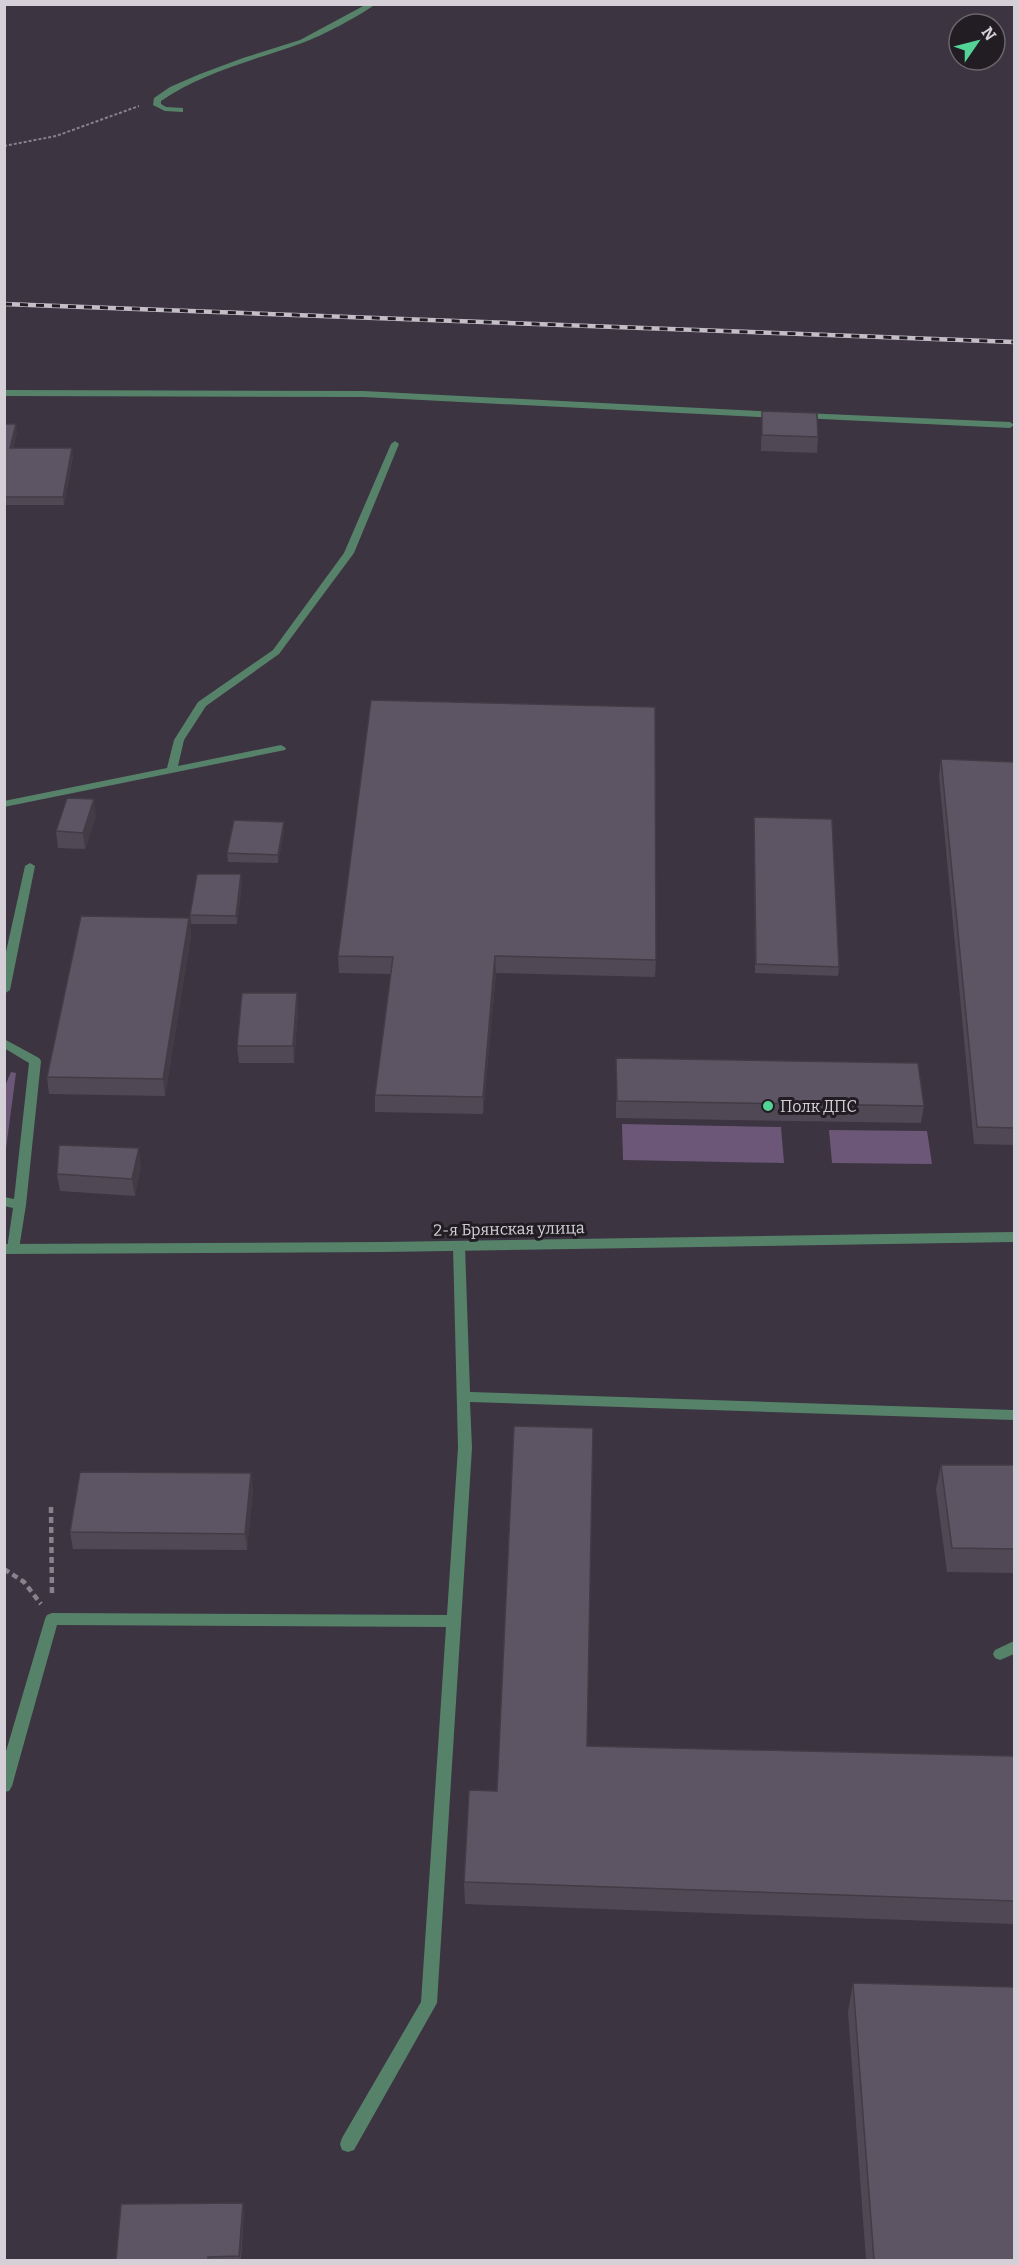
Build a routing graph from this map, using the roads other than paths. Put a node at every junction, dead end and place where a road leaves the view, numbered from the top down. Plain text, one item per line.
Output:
1 (373, 4) edge
2 (180, 110) dead end
3 (4, 393) edge
4 (784, 415) edge
5 (796, 416) edge
6 (1010, 425) dead end
7 (395, 444) dead end
8 (281, 748) dead end
9 (171, 770) junction
10 (4, 804) edge
11 (30, 866) dead end
12 (4, 990) edge
13 (4, 1043) edge
14 (4, 1201) edge
15 (20, 1205) junction
16 (1014, 1237) edge
17 (459, 1246) junction
18 (9, 1249) edge
19 (463, 1397) junction
20 (1014, 1415) edge
21 (454, 1621) junction
22 (1014, 1647) edge
23 (1000, 1654) dead end
24 (4, 1786) edge
25 (348, 2144) dead end

1 - 2 street
3 - 4 street
5 - 6 street
7 - 9 street
8 - 9 street
9 - 10 street
11 - 12 street
13 - 15 street
14 - 15 street
15 - 18 street
16 - 17 street, 2-я Брянская улица
17 - 18 street, 2-я Брянская улица
17 - 19 street
19 - 20 street
19 - 21 street
21 - 24 street
21 - 25 street
22 - 23 street

